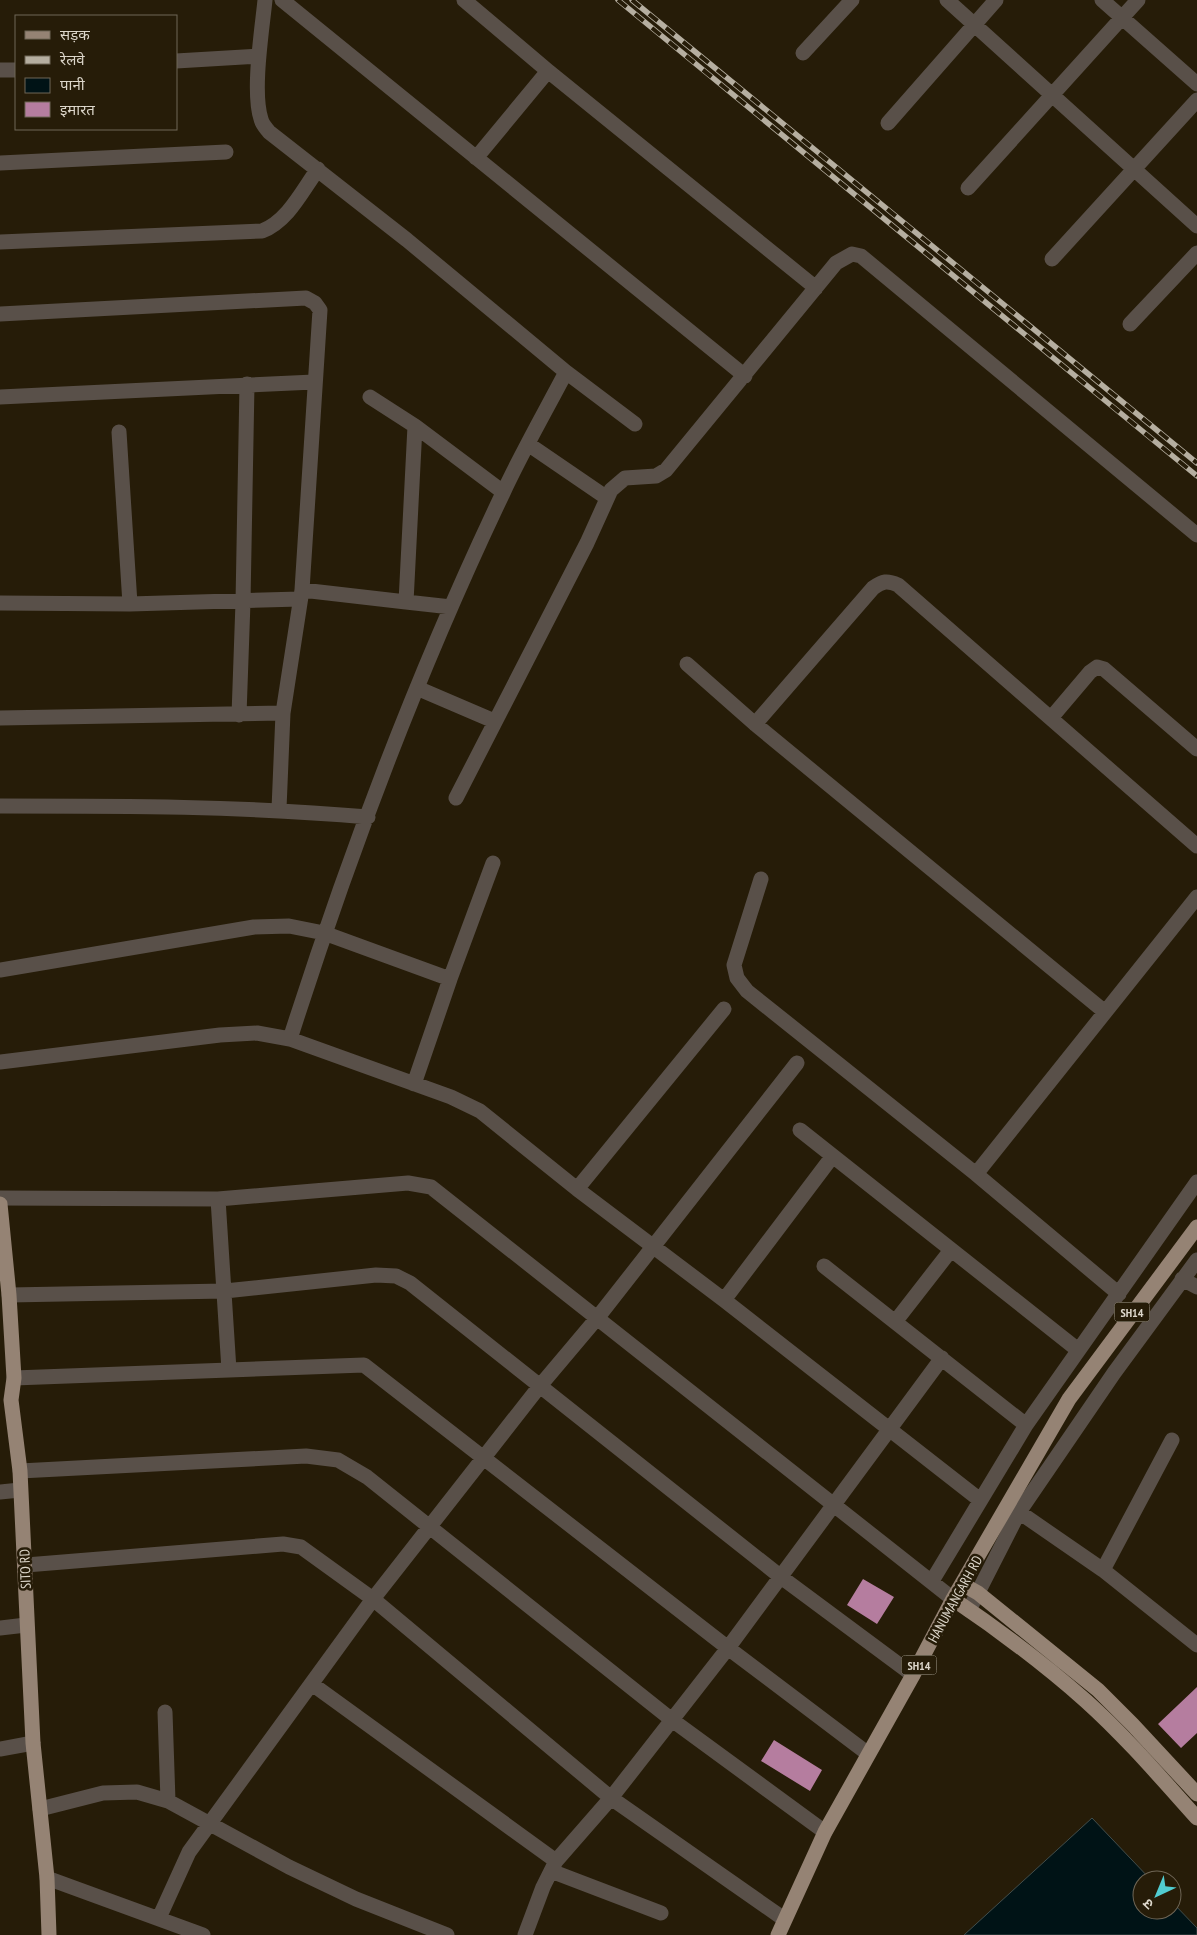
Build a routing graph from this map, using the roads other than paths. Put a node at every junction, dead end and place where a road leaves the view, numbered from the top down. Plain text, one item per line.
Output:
1 (265, 0) edge
2 (282, 0) edge
3 (464, 0) edge
4 (852, 0) edge
5 (947, 0) edge
6 (996, 0) edge
7 (1102, 0) edge
8 (1138, 0) edge
9 (1122, 18) junction
10 (973, 25) junction
11 (803, 52) dead end
12 (259, 56) junction
13 (178, 62) edge
14 (0, 70) edge
15 (15, 70) edge
16 (548, 71) junction
17 (1197, 84) edge
18 (1051, 94) junction
19 (1197, 100) edge
20 (888, 123) dead end
21 (226, 152) dead end
22 (476, 158) junction
23 (0, 163) edge
24 (318, 169) junction
25 (1133, 169) junction
26 (968, 188) dead end
27 (1197, 226) edge
28 (0, 242) edge
29 (1197, 253) edge
30 (1052, 259) dead end
31 (816, 288) junction
32 (0, 314) edge
33 (1130, 324) dead end
34 (566, 372) junction
35 (745, 376) junction
36 (314, 382) junction
37 (247, 384) junction
38 (0, 397) edge
39 (370, 397) dead end
40 (635, 424) dead end
41 (415, 426) junction
42 (118, 432) dead end
43 (528, 444) junction
44 (503, 492) junction
45 (607, 498) junction
46 (1197, 535) edge
47 (301, 595) junction
48 (243, 602) junction
49 (406, 602) junction
50 (0, 603) edge
51 (130, 604) junction
52 (451, 607) junction
53 (687, 664) dead end
54 (417, 688) junction
55 (283, 713) junction
56 (238, 715) junction
57 (0, 718) edge
58 (1051, 718) junction
59 (494, 721) junction
60 (755, 724) junction
61 (1197, 749) edge
62 (456, 798) dead end
63 (0, 806) edge
64 (279, 809) junction
65 (368, 817) junction
66 (1197, 846) edge
67 (492, 864) dead end
68 (761, 879) dead end
69 (1197, 897) edge
70 (324, 933) junction
71 (0, 970) edge
72 (450, 979) junction
73 (724, 1008) dead end
74 (1105, 1012) junction
75 (290, 1039) junction
76 (0, 1062) edge
77 (797, 1063) dead end
78 (414, 1084) junction
79 (800, 1130) dead end
80 (832, 1157) junction
81 (976, 1174) junction
82 (1197, 1182) edge
83 (577, 1189) junction
84 (0, 1198) edge
85 (218, 1199) junction
86 (0, 1204) edge
87 (1197, 1227) edge
88 (653, 1248) junction
89 (2, 1250) edge
90 (951, 1250) junction
91 (1197, 1260) edge
92 (824, 1266) dead end
93 (1182, 1279) junction
94 (1197, 1287) edge
95 (225, 1291) junction
96 (1119, 1294) junction
97 (9, 1295) junction
98 (724, 1300) junction
99 (598, 1318) junction
100 (895, 1322) junction
101 (6, 1343) edge
102 (1078, 1350) junction
103 (942, 1358) junction
104 (229, 1370) junction
105 (14, 1378) junction
106 (539, 1387) junction
107 (6, 1401) edge
108 (1026, 1425) junction
109 (888, 1430) junction
110 (1172, 1440) dead end
111 (485, 1457) junction
112 (20, 1471) junction
113 (20, 1490) junction
114 (0, 1492) edge
115 (980, 1500) junction
116 (834, 1504) junction
117 (1019, 1512) junction
118 (430, 1528) junction
119 (26, 1566) junction
120 (1102, 1570) junction
121 (781, 1577) junction
122 (932, 1581) junction
123 (962, 1584) junction
124 (978, 1593) junction
125 (373, 1599) junction
126 (953, 1599) junction
127 (969, 1610) junction
128 (26, 1625) junction
129 (0, 1628) edge
130 (1197, 1645) edge
131 (728, 1648) junction
132 (913, 1675) junction
133 (312, 1684) junction
134 (165, 1712) dead end
135 (672, 1720) junction
136 (33, 1743) junction
137 (0, 1749) edge
138 (868, 1753) junction
139 (1197, 1794) edge
140 (611, 1798) junction
141 (168, 1801) junction
142 (40, 1809) junction
143 (1197, 1818) edge
144 (208, 1824) junction
145 (824, 1832) junction
146 (553, 1866) junction
147 (47, 1878) junction
148 (661, 1914) dead end
149 (159, 1918) junction
150 (784, 1919) junction
151 (48, 1935) edge
152 (203, 1935) edge
153 (448, 1935) edge
154 (525, 1935) edge
155 (778, 1935) edge

1 - 12 street
2 - 22 street
3 - 16 street
4 - 11 street
5 - 10 street
6 - 10 street
7 - 9 street
8 - 9 street
9 - 17 street
9 - 18 street
10 - 18 street
10 - 20 street
12 - 13 street
12 - 24 street
14 - 15 street
16 - 22 street
16 - 31 street
18 - 25 street
18 - 26 street
19 - 25 street
21 - 23 street
22 - 35 street
24 - 28 street
24 - 34 street
25 - 27 street
25 - 30 street
29 - 33 street
31 - 35 street
31 - 46 street
32 - 36 street
34 - 40 street
34 - 43 street
35 - 45 street
36 - 37 street
36 - 47 street
37 - 38 street
37 - 48 street
39 - 41 street
41 - 44 street
41 - 49 street
42 - 51 street
43 - 44 street
43 - 45 street
44 - 52 street
45 - 59 street
47 - 48 street
47 - 49 street
47 - 55 street
48 - 51 street
48 - 56 street
49 - 52 street
50 - 51 street
52 - 54 street
53 - 60 street
54 - 59 street
54 - 65 street
55 - 56 street
55 - 64 street
56 - 57 street
58 - 60 street
58 - 61 street
58 - 66 street
59 - 62 street
60 - 74 street
63 - 64 street
64 - 65 street
65 - 70 street
67 - 72 street
68 - 81 street
69 - 74 street
70 - 71 street
70 - 72 street
70 - 75 street
72 - 78 street
73 - 83 street
74 - 81 street
75 - 76 street
75 - 78 street
77 - 88 street
78 - 83 street
79 - 80 street
80 - 90 street
80 - 98 street
81 - 96 street
82 - 96 street
83 - 88 street
84 - 85 street
85 - 95 street
85 - 99 street
86 - 89 main road, SITO RD
87 - 123 main road, HANUMANGARH RD / SH14
88 - 98 street
88 - 99 street
89 - 97 main road, SITO RD
90 - 100 street
90 - 102 street
91 - 93 street
92 - 100 street
93 - 94 street
93 - 117 street
95 - 97 street
95 - 104 street
95 - 106 street
96 - 102 street
97 - 101 main road, SITO RD
98 - 109 street
99 - 106 street
99 - 116 street
100 - 103 street
101 - 105 main road, SITO RD
102 - 108 street
103 - 108 street
103 - 109 street
104 - 105 street
104 - 111 street
105 - 107 main road, SITO RD
106 - 111 street
106 - 121 street
107 - 112 main road, SITO RD
108 - 115 street
109 - 115 street
109 - 116 street
110 - 120 street
111 - 118 street
111 - 131 street
112 - 113 main road, SITO RD
112 - 118 street
113 - 114 street
113 - 119 main road, SITO RD
115 - 122 street
116 - 121 street
116 - 122 street
117 - 120 street
117 - 124 street
118 - 125 street
118 - 135 street
119 - 125 street
119 - 128 main road, SITO RD
120 - 130 street
121 - 131 street
121 - 132 street
122 - 126 street
123 - 124 main road
123 - 126 main road, HANUMANGARH RD / SH14
124 - 127 street
124 - 139 main road
125 - 133 street
125 - 140 street
126 - 127 main road
126 - 132 main road, HANUMANGARH RD / SH14
127 - 143 main road
128 - 129 street
128 - 136 main road, SITO RD
131 - 135 street
131 - 138 street
132 - 138 main road, HANUMANGARH RD / SH14
133 - 144 street
133 - 146 street
134 - 141 street
135 - 140 street
135 - 145 street
136 - 137 street
136 - 142 main road, SITO RD
138 - 145 main road, HANUMANGARH RD / SH14
140 - 146 street
140 - 150 street
141 - 142 street
141 - 144 street
142 - 147 main road, SITO RD
144 - 149 street
144 - 153 street
145 - 150 main road, HANUMANGARH RD / SH14
146 - 148 street
146 - 154 street
147 - 149 street
147 - 151 main road, SITO RD
149 - 152 street
150 - 155 main road, HANUMANGARH RD / SH14

